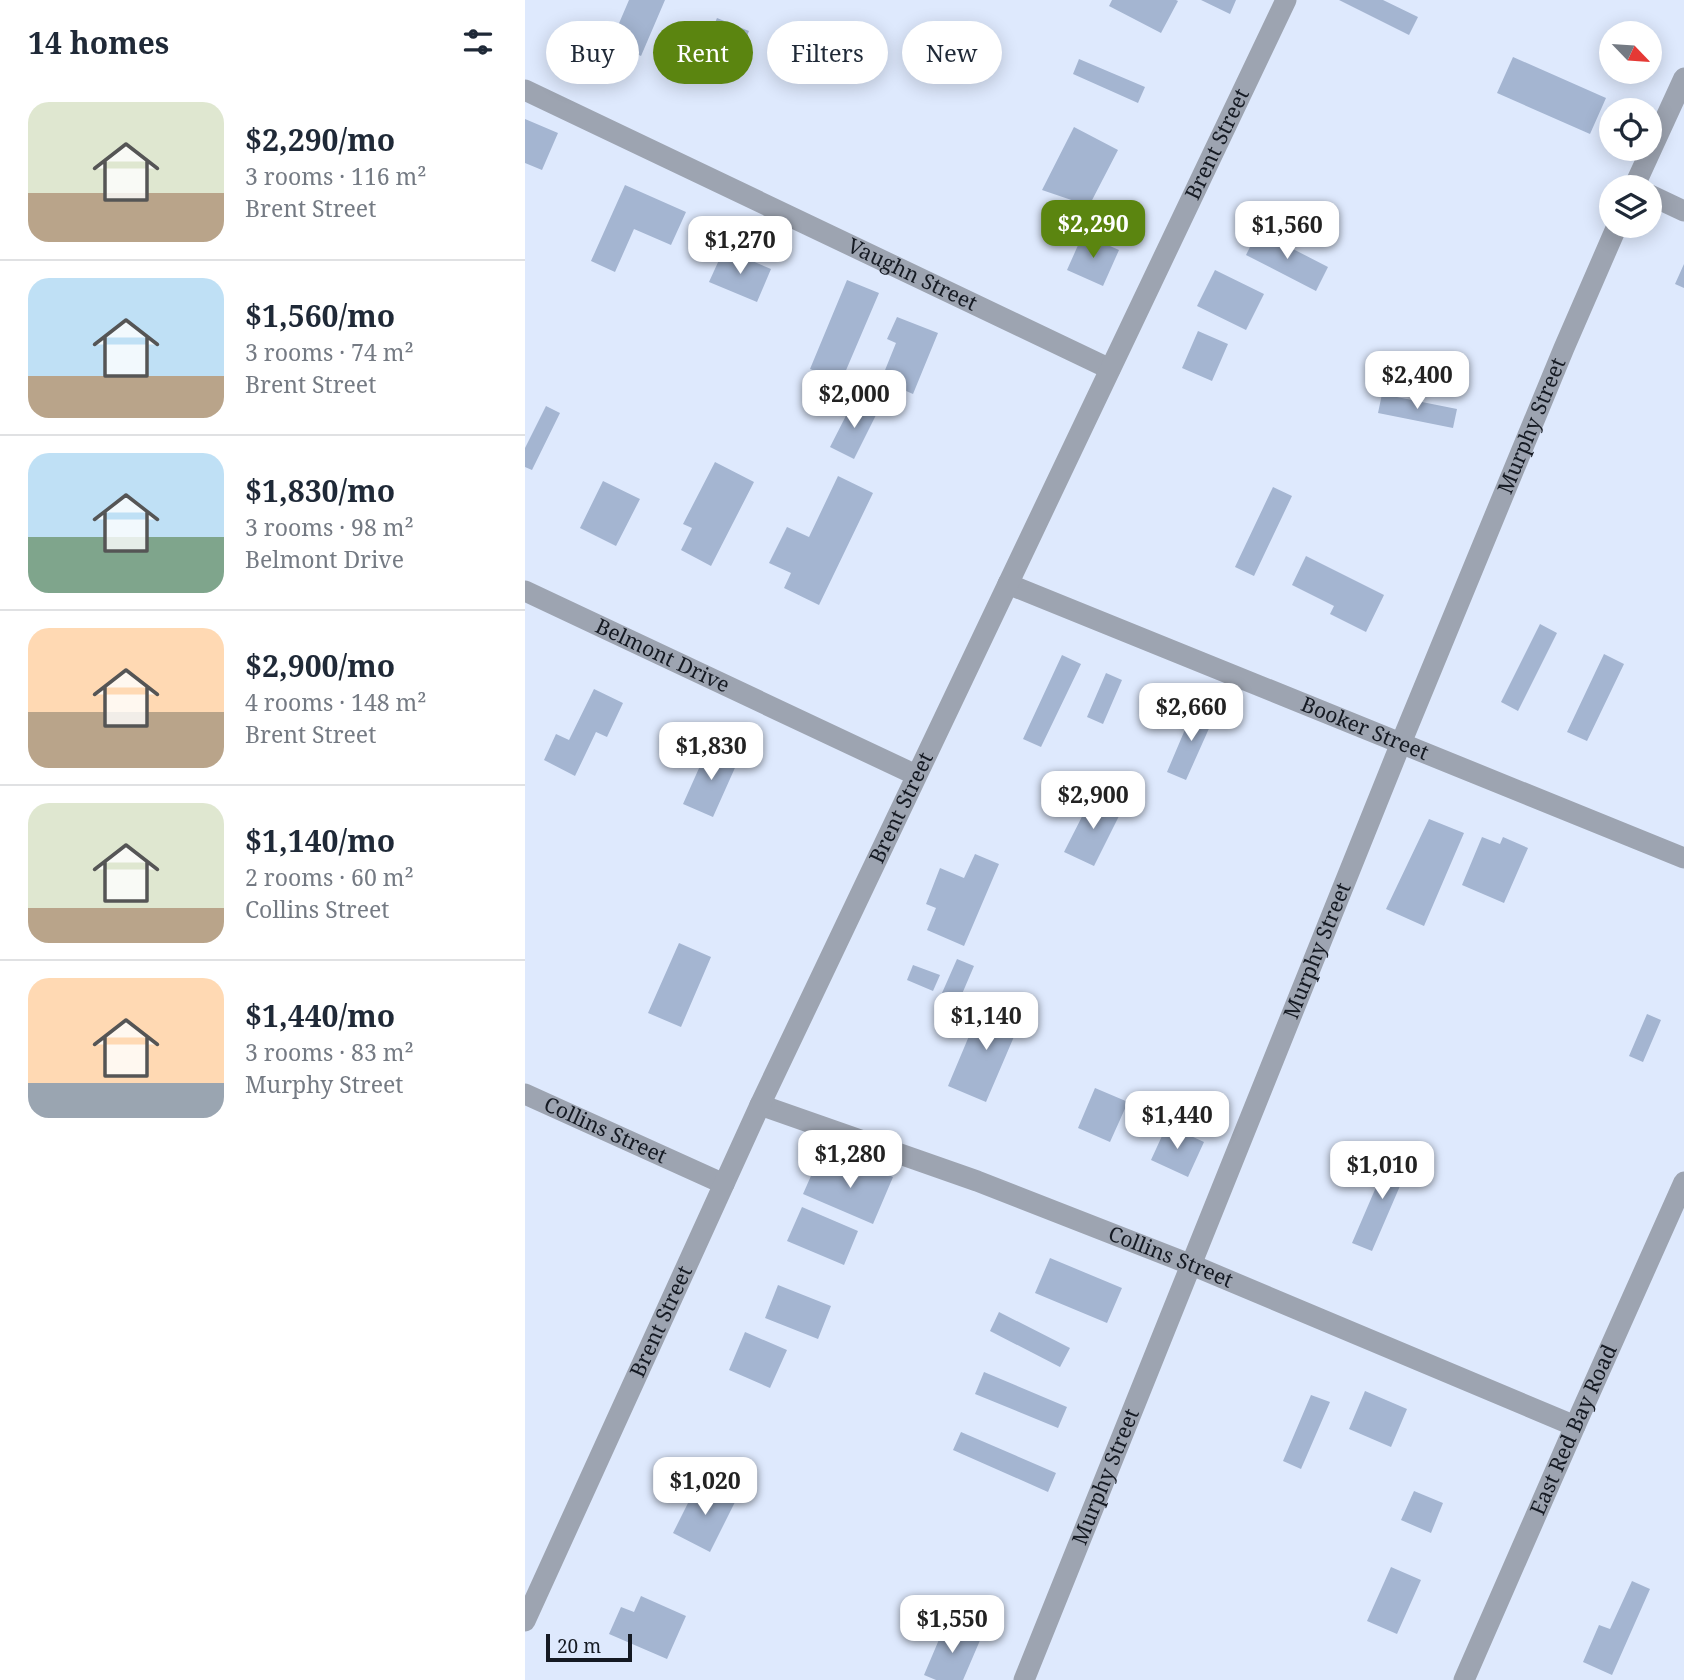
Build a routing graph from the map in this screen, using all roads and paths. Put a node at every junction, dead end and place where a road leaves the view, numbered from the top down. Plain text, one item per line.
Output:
1 (1286, 0) edge
2 (1684, 78) edge
3 (525, 90) edge
4 (1640, 175) edge
5 (1662, 201) edge
6 (1684, 211) edge
7 (1612, 238) edge
8 (1110, 369) junction
9 (1008, 584) junction
10 (525, 591) edge
11 (1401, 743) junction
12 (916, 775) junction
13 (1684, 858) edge
14 (525, 1094) edge
15 (760, 1105) junction
16 (1684, 1182) edge
17 (724, 1185) junction
18 (1192, 1265) junction
19 (1575, 1426) junction
20 (530, 1598) edge
21 (525, 1621) edge
22 (1024, 1680) edge
23 (1464, 1680) edge

1 - 8 street, Brent Street
2 - 4 street
3 - 8 street, Vaughn Street
5 - 6 street
7 - 11 street, Murphy Street
8 - 9 street, Brent Street
9 - 11 street, Booker Street
9 - 12 street, Brent Street
10 - 12 street, Belmont Drive
11 - 13 street, Booker Street
11 - 18 street, Murphy Street
12 - 15 street, Brent Street
14 - 17 street, Collins Street
15 - 17 street, Brent Street
15 - 18 street, Collins Street
16 - 19 street, East Red Bay Road
17 - 20 street, Brent Street
18 - 19 street, Collins Street
18 - 22 street, Murphy Street
19 - 23 street, East Red Bay Road
20 - 21 street, Brent Street

